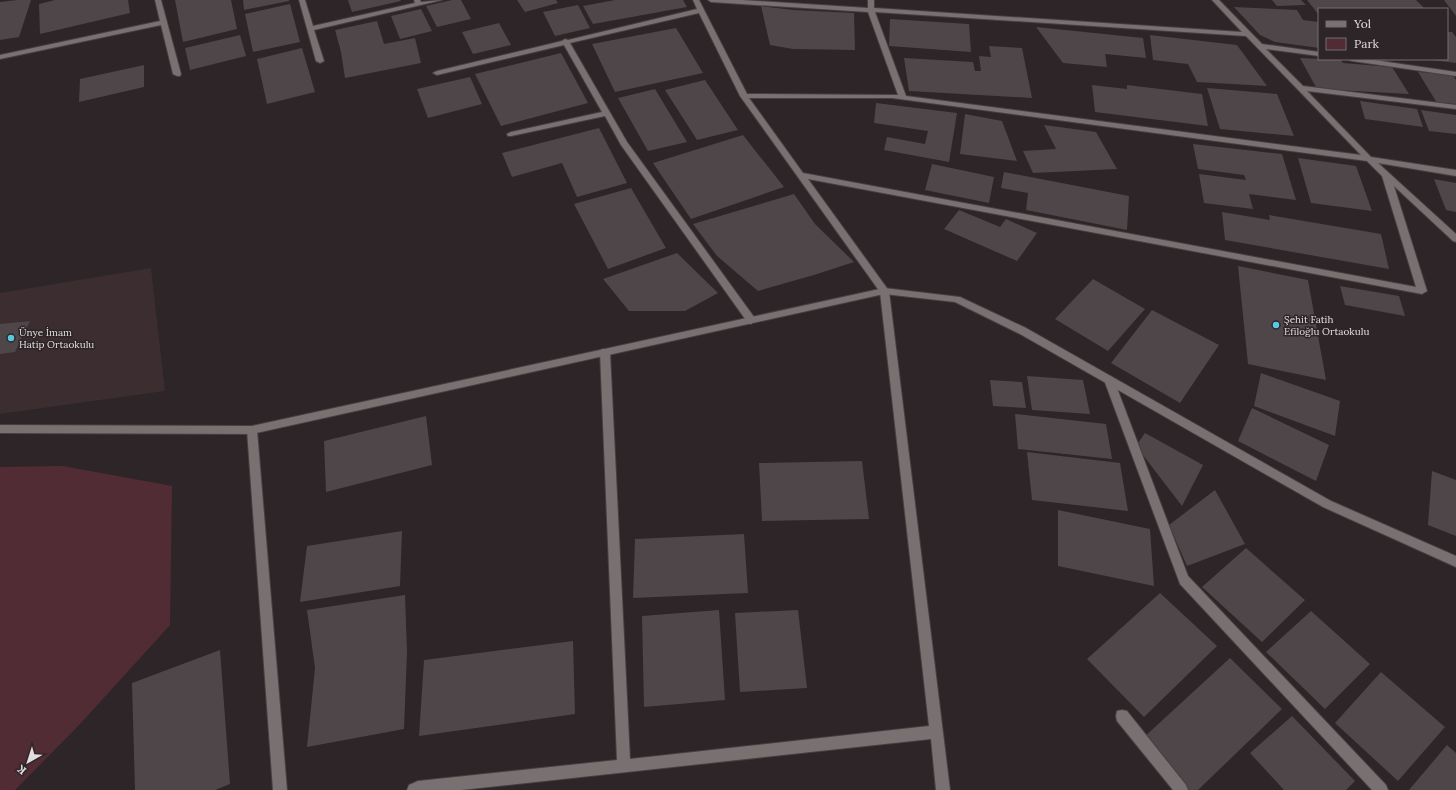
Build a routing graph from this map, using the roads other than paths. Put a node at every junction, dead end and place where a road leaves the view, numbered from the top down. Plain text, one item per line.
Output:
1 (158, 0) edge
2 (302, 0) edge
3 (439, 0) edge
4 (696, 0) edge
5 (710, 0) edge
6 (871, 0) edge
7 (1215, 0) edge
8 (418, 2) edge
9 (701, 10) junction
10 (871, 10) junction
11 (164, 22) junction
12 (311, 29) junction
13 (1248, 34) junction
14 (565, 41) junction
15 (1260, 46) junction
16 (1318, 54) edge
17 (0, 56) edge
18 (1359, 60) edge
19 (320, 61) dead end
20 (437, 73) dead end
21 (177, 74) dead end
22 (1456, 74) edge
23 (1300, 88) junction
24 (744, 96) junction
25 (903, 98) junction
26 (1456, 107) edge
27 (607, 113) junction
28 (511, 134) dead end
29 (1369, 159) junction
30 (1456, 173) edge
31 (801, 175) junction
32 (1386, 175) junction
33 (1456, 239) edge
34 (884, 291) junction
35 (751, 320) junction
36 (605, 352) junction
37 (1110, 380) junction
38 (0, 429) edge
39 (252, 430) junction
40 (1456, 562) edge
41 (1122, 716) dead end
42 (937, 732) junction
43 (624, 766) junction
44 (280, 790) edge
45 (414, 790) edge
46 (943, 790) edge
47 (1181, 790) edge
48 (1381, 790) edge

1 - 11 street
2 - 12 street
3 - 8 street
4 - 9 street
5 - 10 street
6 - 10 street
7 - 13 street
8 - 12 street
9 - 14 street
9 - 24 street
10 - 13 street
10 - 25 street
11 - 17 street
11 - 21 street
12 - 19 street
13 - 15 street
14 - 20 street
14 - 27 street
15 - 16 street
15 - 23 street
18 - 22 street
23 - 26 street
23 - 29 street
24 - 25 street
24 - 31 street
25 - 29 street
27 - 28 street
27 - 35 street
29 - 30 street
29 - 32 street
31 - 32 street
31 - 34 street
32 - 33 street
34 - 35 street
34 - 37 street
34 - 42 street
35 - 36 street
36 - 39 street
36 - 43 street
37 - 40 street
37 - 48 street
38 - 39 street
39 - 44 street
41 - 47 street
42 - 43 street
42 - 46 street
43 - 45 street

